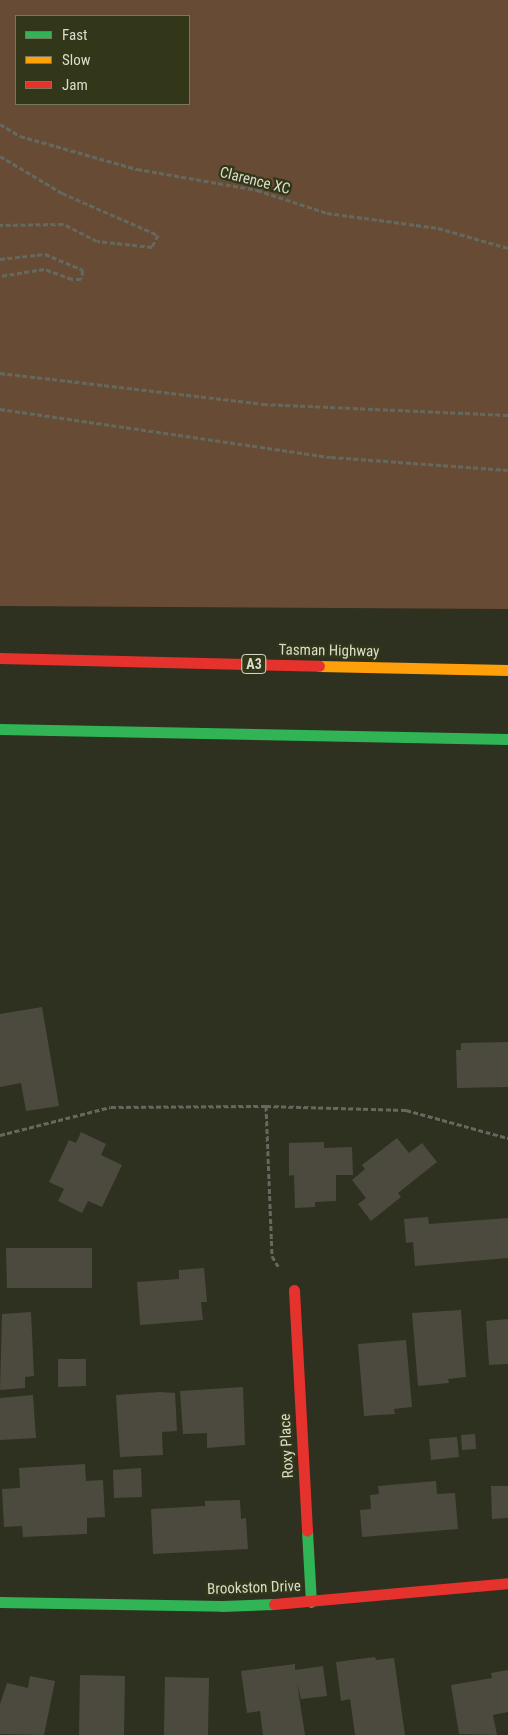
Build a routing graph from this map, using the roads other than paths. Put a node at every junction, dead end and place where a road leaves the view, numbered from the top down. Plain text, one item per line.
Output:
1 (0, 658) edge
2 (508, 670) edge
3 (0, 729) edge
4 (508, 738) edge
5 (294, 1290) road end
6 (508, 1583) edge
7 (0, 1602) edge
8 (311, 1602) junction

1 - 2 main road, Tasman Highway / A3
3 - 4 main road
5 - 8 main road, Roxy Place
6 - 8 main road, Brookston Drive
7 - 8 main road, Brookston Drive

